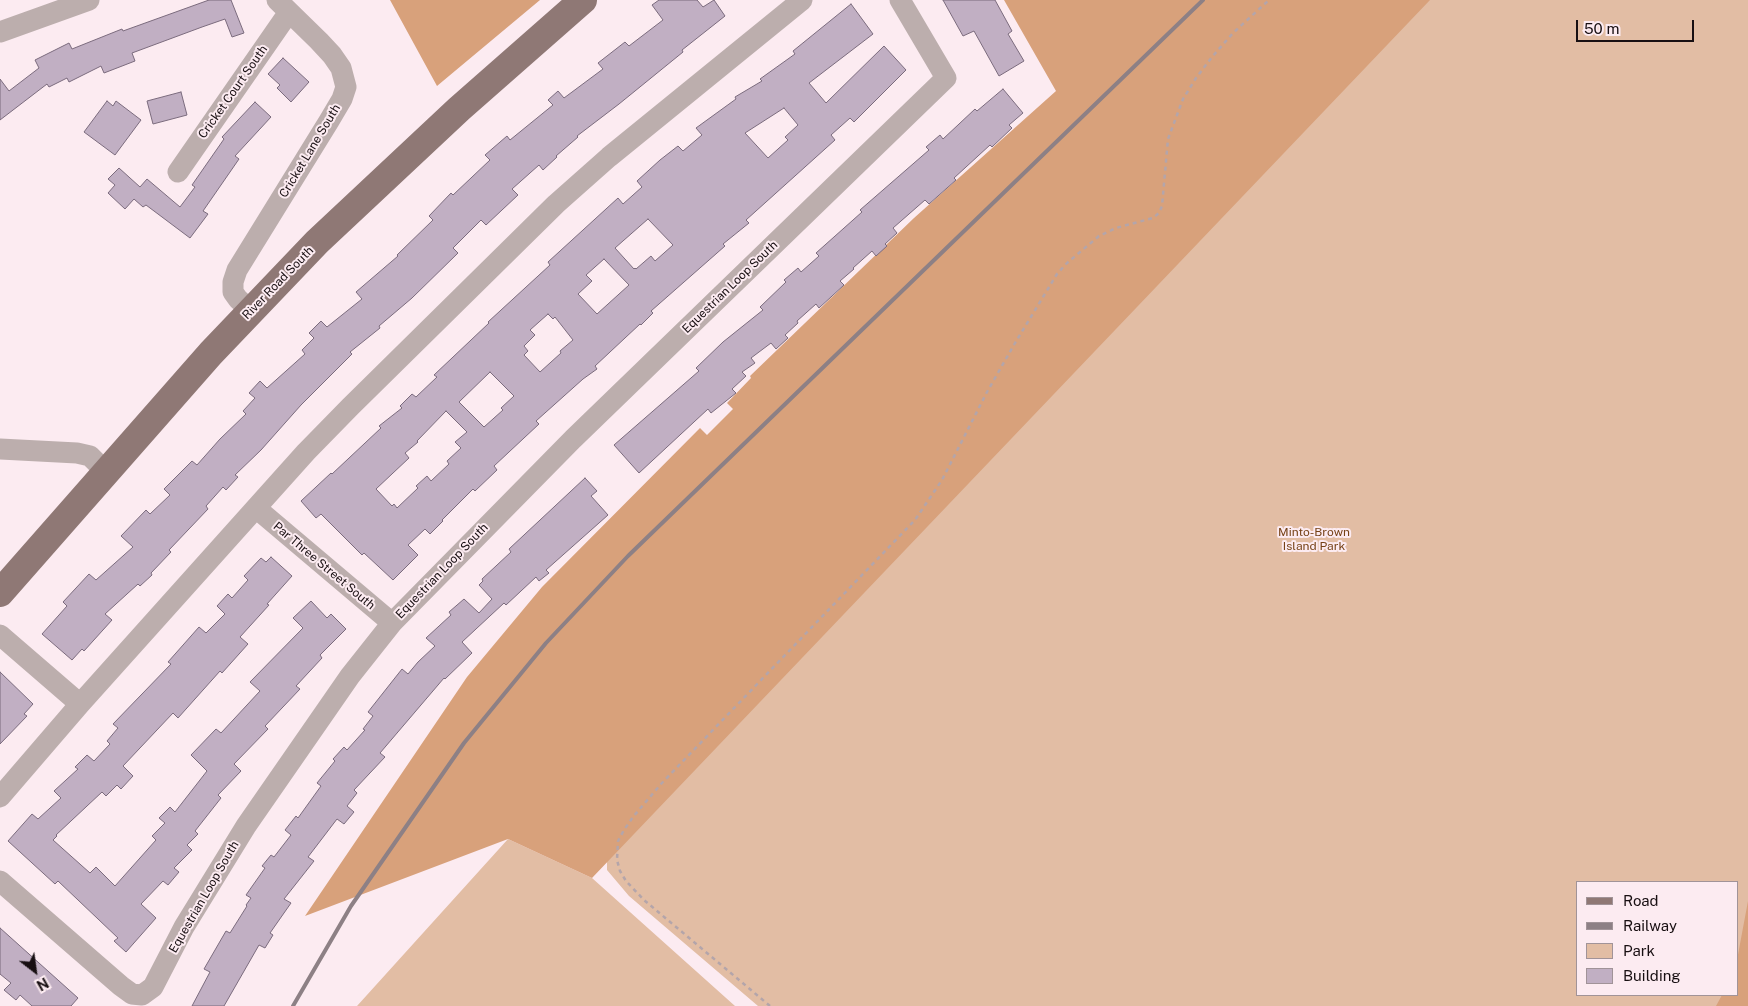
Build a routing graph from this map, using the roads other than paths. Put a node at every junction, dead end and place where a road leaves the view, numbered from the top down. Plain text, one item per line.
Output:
1 (89, 0) edge
2 (583, 0) edge
3 (802, 0) edge
4 (900, 0) edge
5 (283, 6) edge
6 (0, 32) edge
7 (178, 172) dead end
8 (250, 310) junction
9 (0, 449) edge
10 (106, 472) junction
11 (256, 508) junction
12 (0, 593) edge
13 (392, 623) junction
14 (0, 635) edge
15 (80, 704) junction
16 (0, 797) edge
17 (0, 881) edge

1 - 6 street
2 - 8 main road, River Road South
3 - 11 street
4 - 13 street, Equestrian Loop South
5 - 7 street, Cricket Court South
5 - 8 street, Cricket Lane South
8 - 10 main road, River Road South
9 - 10 street
10 - 12 main road, River Road South
11 - 13 street, Par Three Street South
11 - 15 street
13 - 17 street, Equestrian Loop South
14 - 15 street
15 - 16 street

